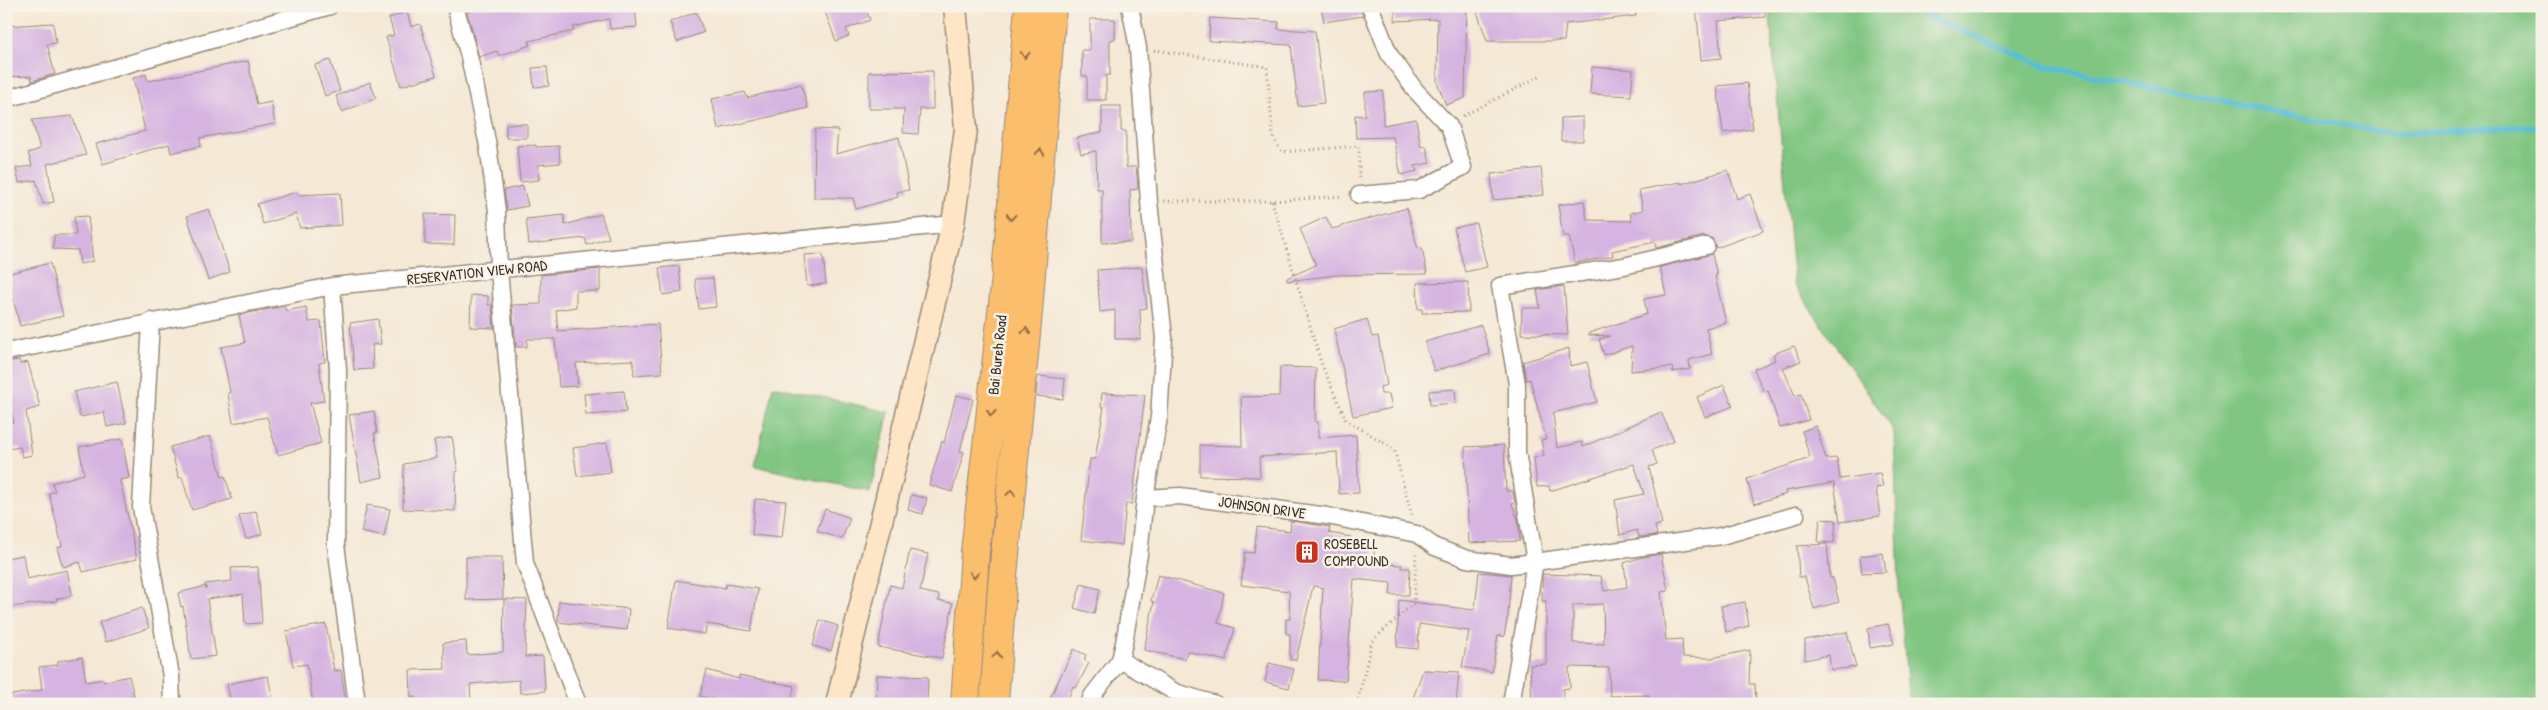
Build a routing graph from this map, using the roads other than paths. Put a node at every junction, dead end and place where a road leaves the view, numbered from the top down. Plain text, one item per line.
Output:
1 (330, 6) edge
2 (455, 6) edge
3 (955, 6) edge
4 (1029, 6) edge
5 (1052, 6) edge
6 (1130, 6) edge
7 (1370, 6) edge
8 (6, 99) edge
9 (1358, 195) road end
10 (953, 224) junction
11 (1706, 246) dead end
12 (499, 270) junction
13 (332, 286) junction
14 (151, 321) junction
15 (6, 352) edge
16 (1145, 498) junction
17 (1796, 515) dead end
18 (1535, 562) junction
19 (1120, 660) junction
20 (172, 704) edge
21 (357, 704) edge
22 (578, 704) edge
23 (837, 704) edge
24 (965, 704) edge
25 (994, 704) edge
26 (1089, 704) edge
27 (1215, 704) edge
28 (1511, 704) edge

1 - 8 street
2 - 12 street
3 - 10 street
4 -> 24 highway, Bai Bureh Road
25 -> 5 highway, Bai Bureh Road
6 - 16 street
7 - 9 street
10 - 12 street, RESERVATION VIEW ROAD
10 - 23 street
11 - 18 street
12 - 13 street, RESERVATION VIEW ROAD
12 - 22 street
13 - 14 street, RESERVATION VIEW ROAD
13 - 21 street
14 - 15 street, RESERVATION VIEW ROAD
14 - 20 street
16 - 18 street, JOHNSON DRIVE
16 - 19 street
17 - 18 street, JOHNSON DRIVE
18 - 28 street
19 - 26 street
19 - 27 street

